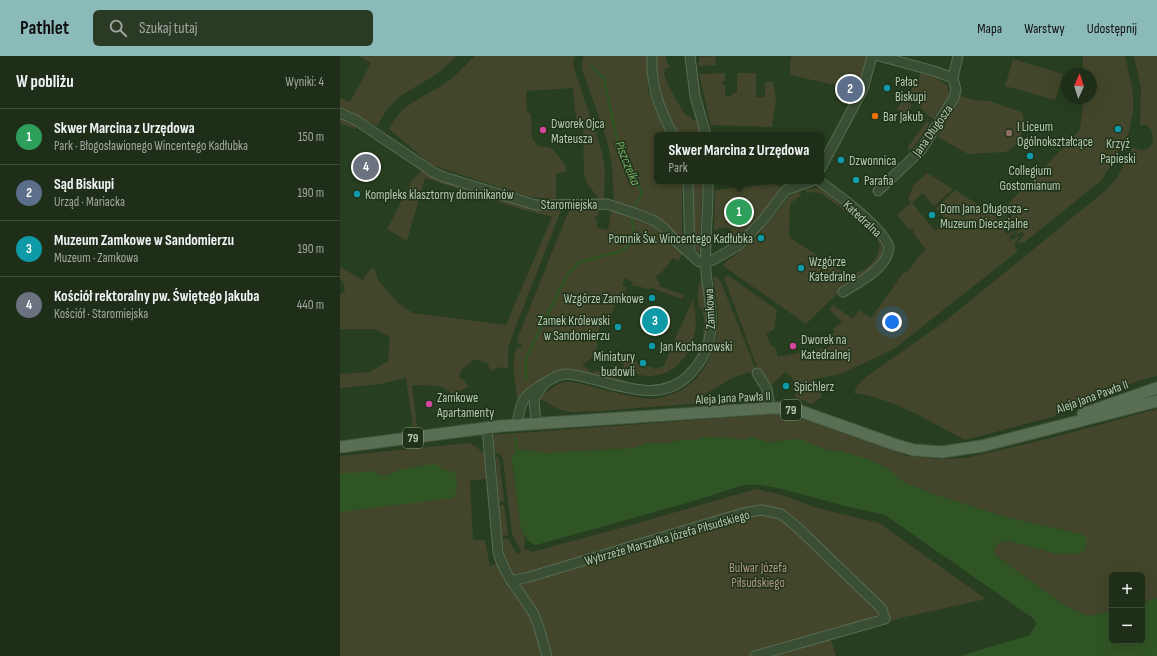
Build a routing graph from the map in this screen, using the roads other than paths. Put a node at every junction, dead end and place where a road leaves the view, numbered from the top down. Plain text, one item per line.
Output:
1 (652, 56) edge
2 (690, 56) edge
3 (872, 56) edge
4 (879, 56) edge
5 (958, 56) edge
6 (953, 78) junction
7 (340, 113) edge
8 (672, 132) edge
9 (705, 132) edge
10 (824, 162) edge
11 (688, 184) edge
12 (708, 184) edge
13 (803, 184) edge
14 (823, 184) edge
15 (878, 191) dead end
16 (690, 254) junction
17 (706, 262) junction
18 (843, 292) dead end
19 (757, 373) dead end
20 (545, 382) junction
21 (1157, 388) edge
22 (1157, 401) edge
23 (770, 408) junction
24 (536, 423) junction
25 (517, 425) junction
26 (486, 428) junction
27 (1037, 432) junction
28 (340, 447) edge
29 (511, 581) junction
30 (547, 656) edge
31 (756, 656) edge

1 - 8 street
2 - 9 street
3 - 10 street
4 - 6 street
5 - 6 street, Jana Długosza
6 - 15 street, Jana Długosza
7 - 16 street, Staromiejska
11 - 16 street
12 - 17 street, Zamkowa
13 - 17 street
14 - 18 street, Katedralna
16 - 17 street, Staromiejska
17 - 20 street, Zamkowa
19 - 23 street
20 - 24 street
20 - 25 street, Zamkowa
21 - 27 main road, Aleja Jana Pawła II / 79
22 - 27 main road, Aleja Jana Pawła II / 79
23 - 24 main road, Aleja Jana Pawła II / 79
23 - 27 main road, Aleja Jana Pawła II / 79
24 - 25 main road, Aleja Jana Pawła II / 79
25 - 26 main road, 79
26 - 28 main road, 79
26 - 29 street
29 - 30 street
29 - 31 street, Wybrzeże Marszałka Józefa Piłsudskiego

